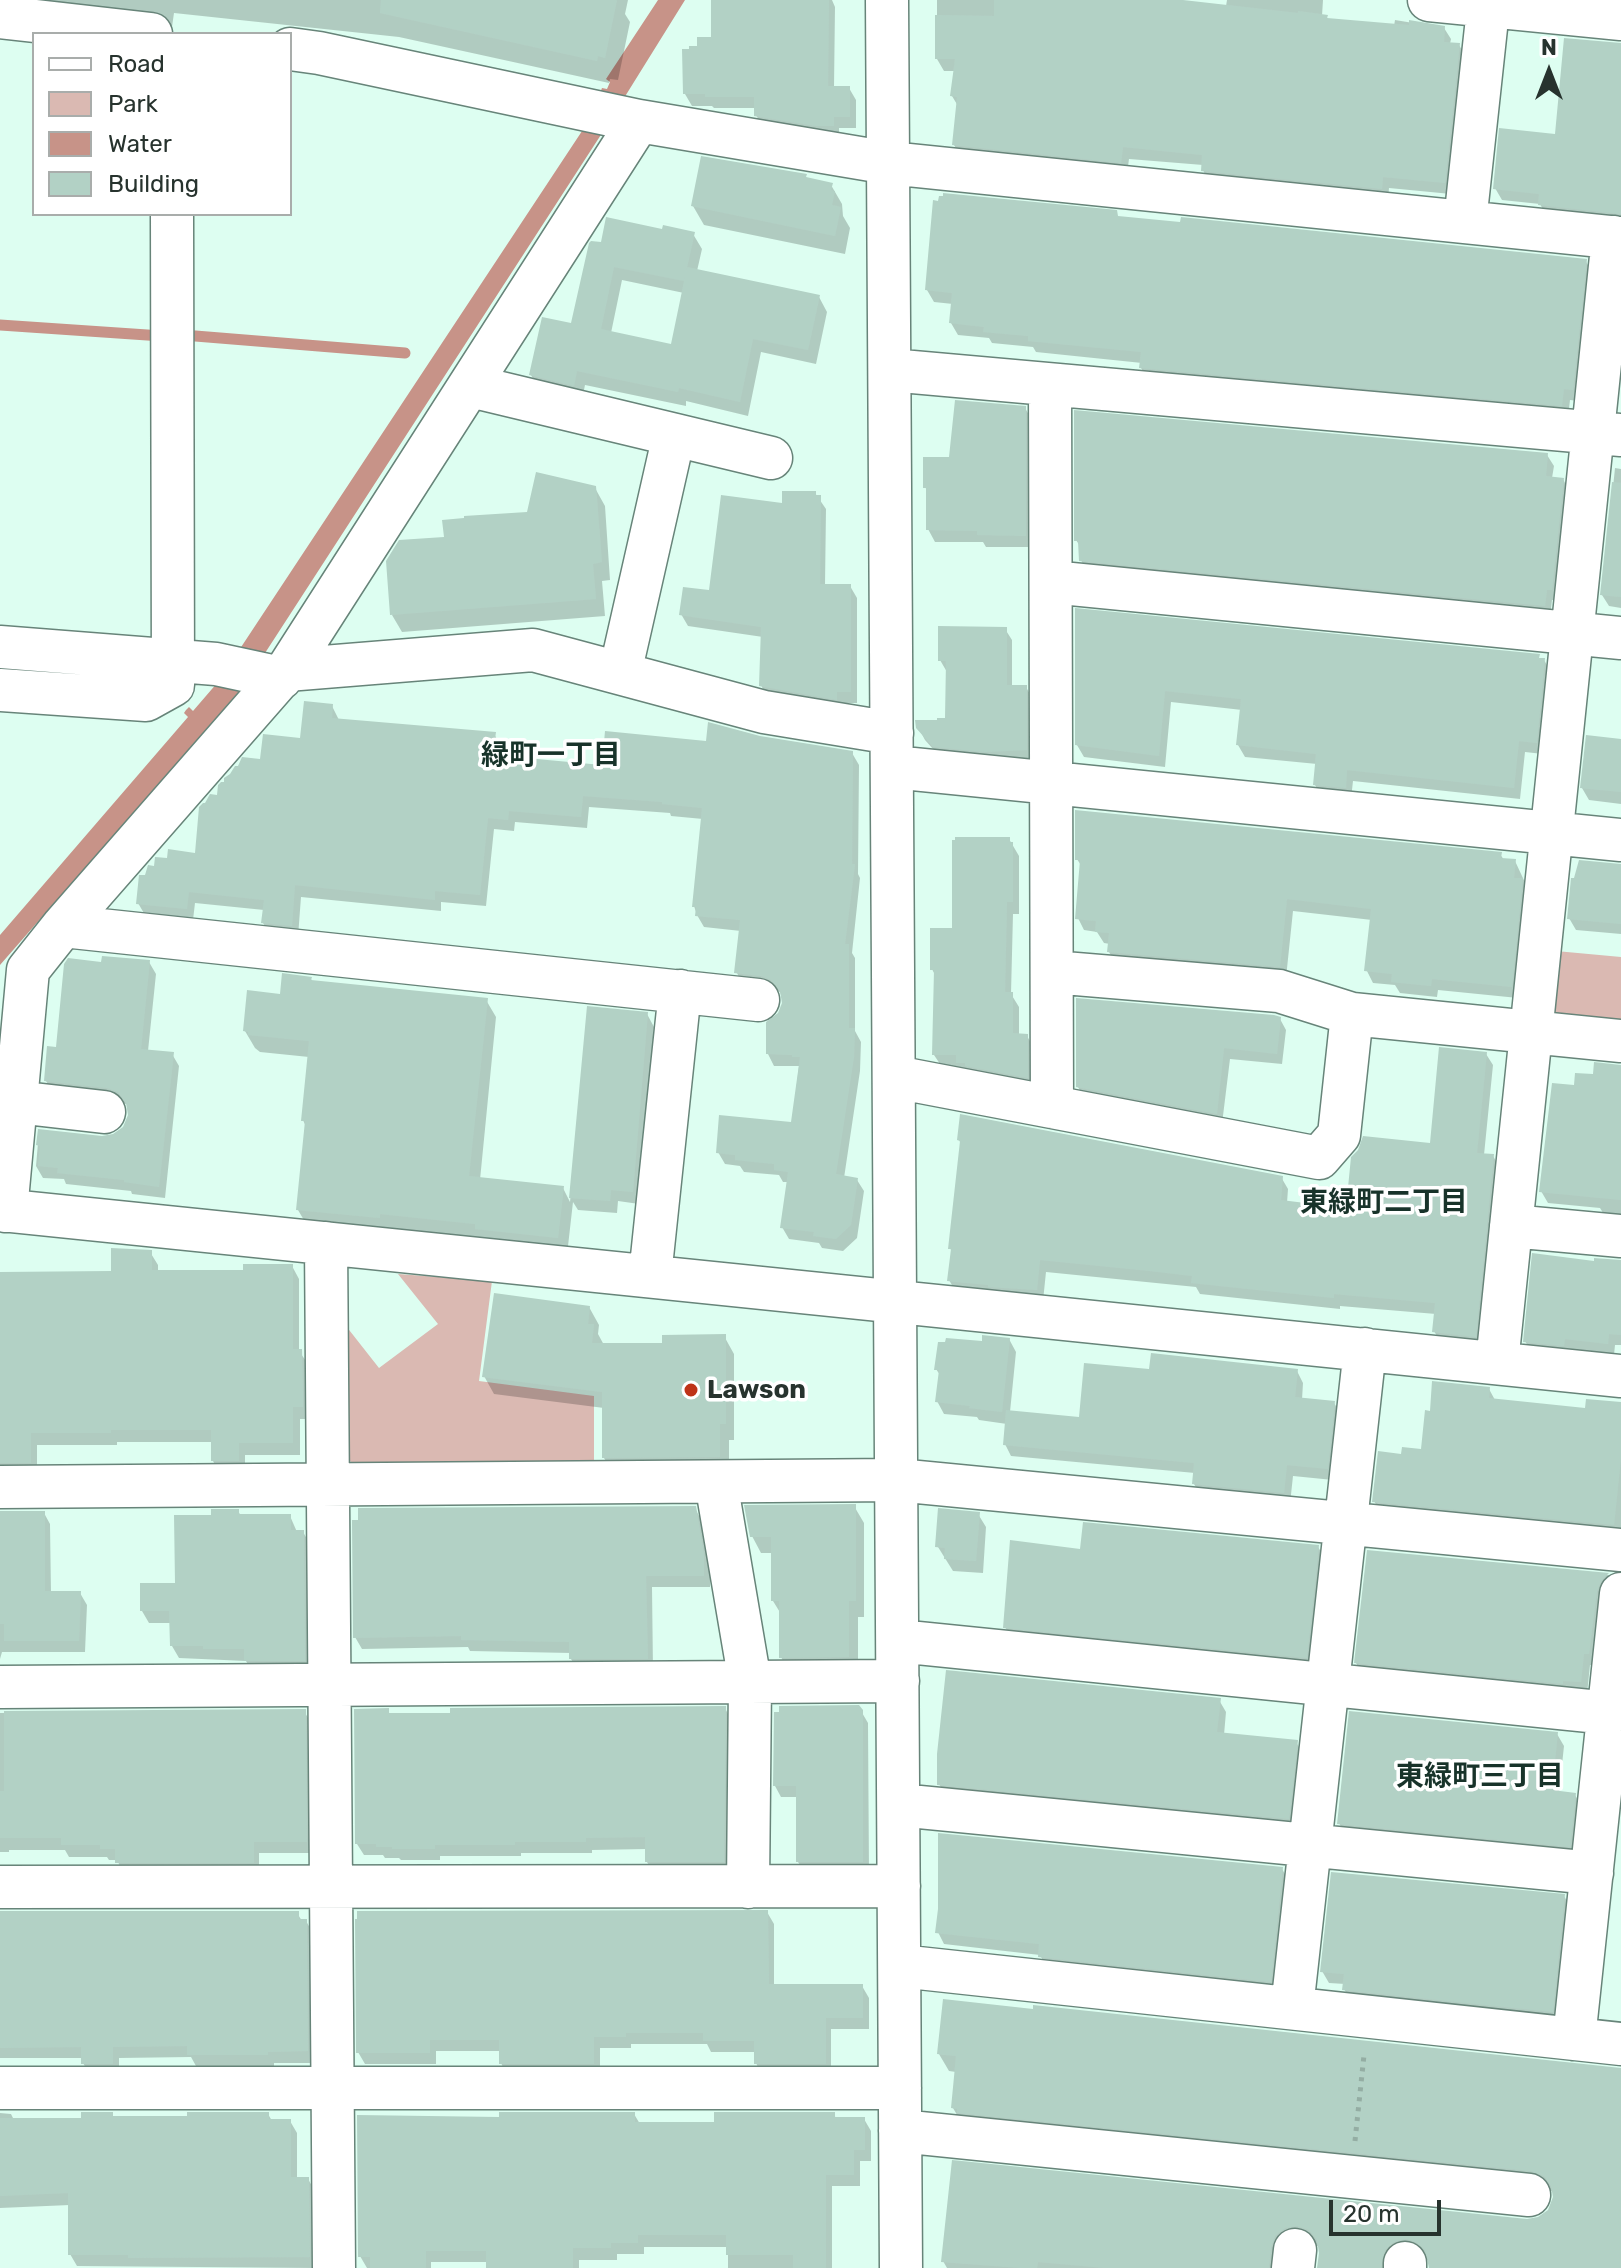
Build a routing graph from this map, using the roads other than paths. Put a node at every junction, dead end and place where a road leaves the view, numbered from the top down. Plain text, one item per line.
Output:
1 (887, 0) edge
2 (1429, 0) edge
3 (1489, 3) edge
4 (0, 17) edge
5 (1621, 19) edge
6 (133, 32) edge
7 (292, 49) edge
8 (615, 116) junction
9 (889, 163) junction
10 (172, 216) edge
11 (1465, 222) junction
12 (1617, 238) edge
13 (890, 370) junction
14 (1050, 385) junction
15 (471, 386) junction
16 (1607, 434) edge
17 (674, 435) junction
18 (771, 458) dead end
19 (1051, 582) junction
20 (1572, 633) junction
21 (1621, 638) edge
22 (0, 647) edge
23 (173, 661) junction
24 (620, 673) junction
25 (276, 674) junction
26 (0, 690) edge
27 (893, 750) junction
28 (1051, 783) junction
29 (1551, 833) junction
30 (1621, 840) edge
31 (63, 926) junction
32 (1052, 972) junction
33 (680, 991) junction
34 (758, 1000) dead end
35 (1352, 1014) junction
36 (1531, 1032) junction
37 (1621, 1041) edge
38 (895, 1077) junction
39 (16, 1102) junction
40 (1052, 1107) junction
41 (104, 1112) dead end
42 (3, 1210) edge
43 (1511, 1226) junction
44 (1621, 1236) edge
45 (326, 1243) junction
46 (650, 1276) junction
47 (897, 1301) junction
48 (1365, 1349) junction
49 (1497, 1363) junction
50 (1621, 1376) edge
51 (897, 1480) junction
52 (716, 1482) junction
53 (328, 1484) junction
54 (0, 1487) edge
55 (1346, 1522) junction
56 (1621, 1550) edge
57 (1621, 1594) edge
58 (898, 1661) junction
59 (750, 1682) junction
60 (329, 1684) junction
61 (1328, 1685) junction
62 (0, 1687) edge
63 (1609, 1713) junction
64 (899, 1805) junction
65 (1310, 1845) junction
66 (1592, 1873) junction
67 (899, 1886) junction
68 (0, 1887) edge
69 (331, 1887) junction
70 (748, 1887) junction
71 (900, 1966) junction
72 (1292, 2008) junction
73 (1574, 2039) junction
74 (1621, 2044) edge
75 (0, 2088) edge
76 (332, 2088) junction
77 (900, 2088) junction
78 (900, 2131) junction
79 (1529, 2195) dead end
80 (334, 2268) edge
81 (901, 2268) edge

1 - 9 street
2 - 3 street
3 - 5 street
3 - 11 street
4 - 6 street
7 - 8 street
8 - 9 street
8 - 15 street
9 - 11 street
9 - 13 street
10 - 23 street
11 - 12 street
12 - 16 street
13 - 14 street
13 - 27 street
14 - 16 street
14 - 19 street
15 - 17 street
15 - 25 street
16 - 20 street
17 - 18 street
17 - 24 street
19 - 20 street
19 - 28 street
20 - 21 street
20 - 29 street
22 - 23 street
23 - 25 street
23 - 26 street
24 - 25 street
24 - 27 street
25 - 31 street
27 - 28 street
27 - 38 street
28 - 29 street
28 - 32 street
29 - 30 street
29 - 36 street
31 - 33 street
31 - 39 street
32 - 35 street
32 - 40 street
33 - 34 street
33 - 46 street
35 - 36 street
35 - 40 street
36 - 37 street
36 - 43 street
38 - 40 street
38 - 47 street
39 - 41 street
39 - 42 street
42 - 45 street
43 - 44 street
43 - 49 street
45 - 46 street
45 - 53 street
46 - 47 street
47 - 48 street
47 - 51 street
48 - 49 street
48 - 55 street
49 - 50 street
51 - 52 street
51 - 55 street
51 - 58 street
52 - 53 street
52 - 59 street
53 - 54 street
53 - 60 street
55 - 56 street
55 - 61 street
57 - 63 street
58 - 59 street
58 - 61 street
58 - 64 street
59 - 60 street
59 - 70 street
60 - 62 street
60 - 69 street
61 - 63 street
61 - 65 street
63 - 66 street
64 - 65 street
64 - 67 street
65 - 66 street
65 - 72 street
66 - 73 street
67 - 70 street
67 - 71 street
68 - 69 street
69 - 70 street
69 - 76 street
71 - 72 street
71 - 77 street
72 - 73 street
73 - 74 street
75 - 76 street
76 - 77 street
76 - 80 street
77 - 78 street
78 - 79 street
78 - 81 street

